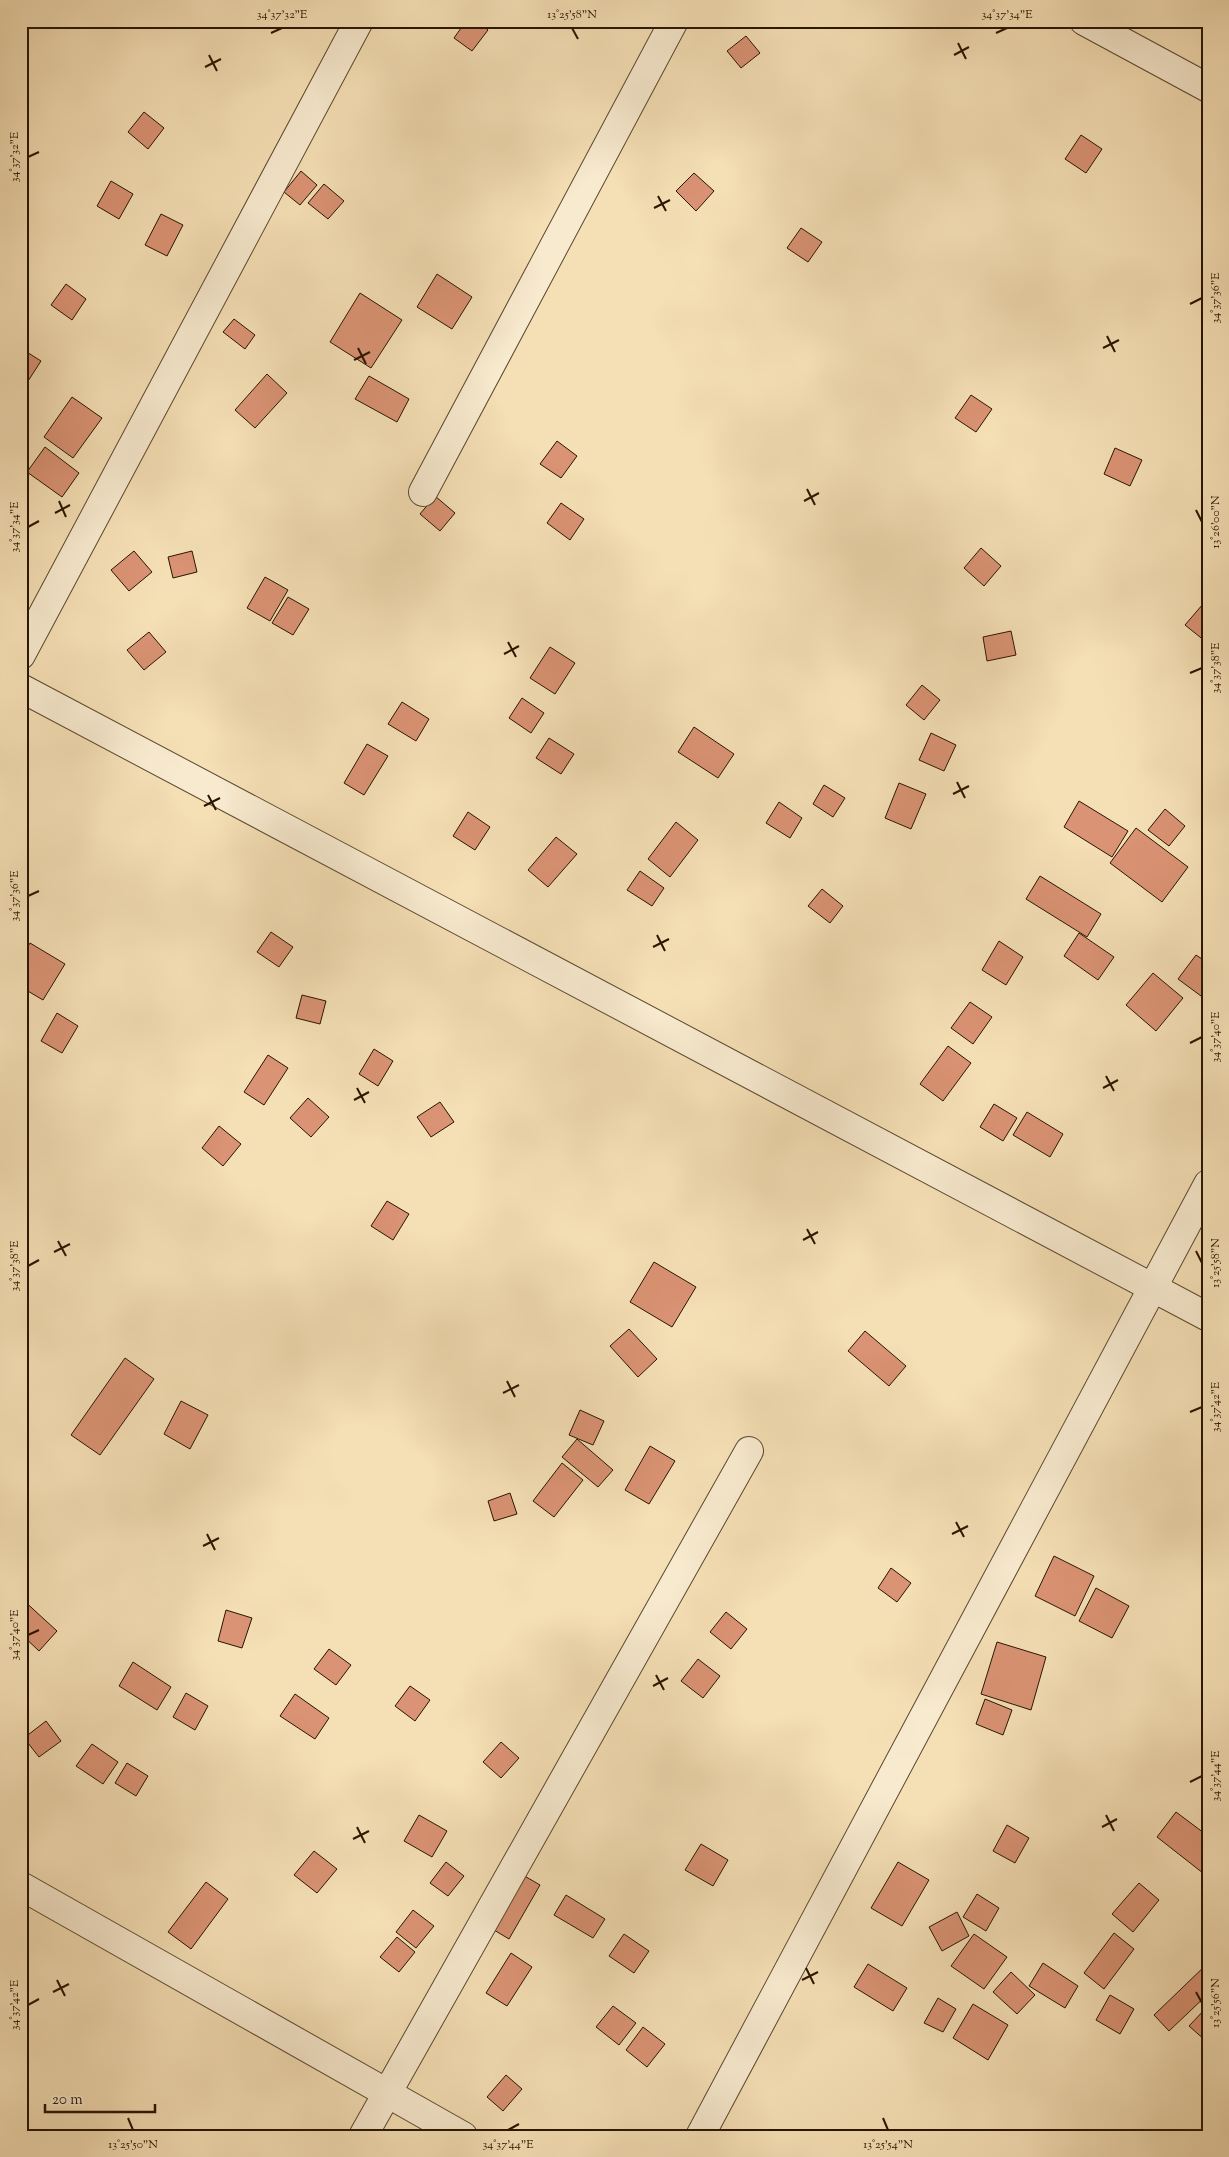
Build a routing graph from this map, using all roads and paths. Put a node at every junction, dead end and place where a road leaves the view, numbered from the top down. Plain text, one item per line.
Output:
1 (359, 21) edge
2 (674, 21) edge
3 (1084, 21) edge
4 (1208, 88) edge
5 (423, 492) dead end
6 (21, 656) edge
7 (21, 688) edge
8 (1208, 1184) edge
9 (1152, 1288) junction
10 (1208, 1317) edge
11 (749, 1451) dead end
12 (21, 1886) edge
13 (386, 2092) junction
14 (363, 2136) edge
15 (463, 2136) edge
16 (700, 2136) edge

1 - 6 street
2 - 5 street
3 - 4 street
7 - 9 street
8 - 9 street
9 - 10 street
9 - 16 street
11 - 13 street
12 - 13 street
13 - 14 street
13 - 15 street

